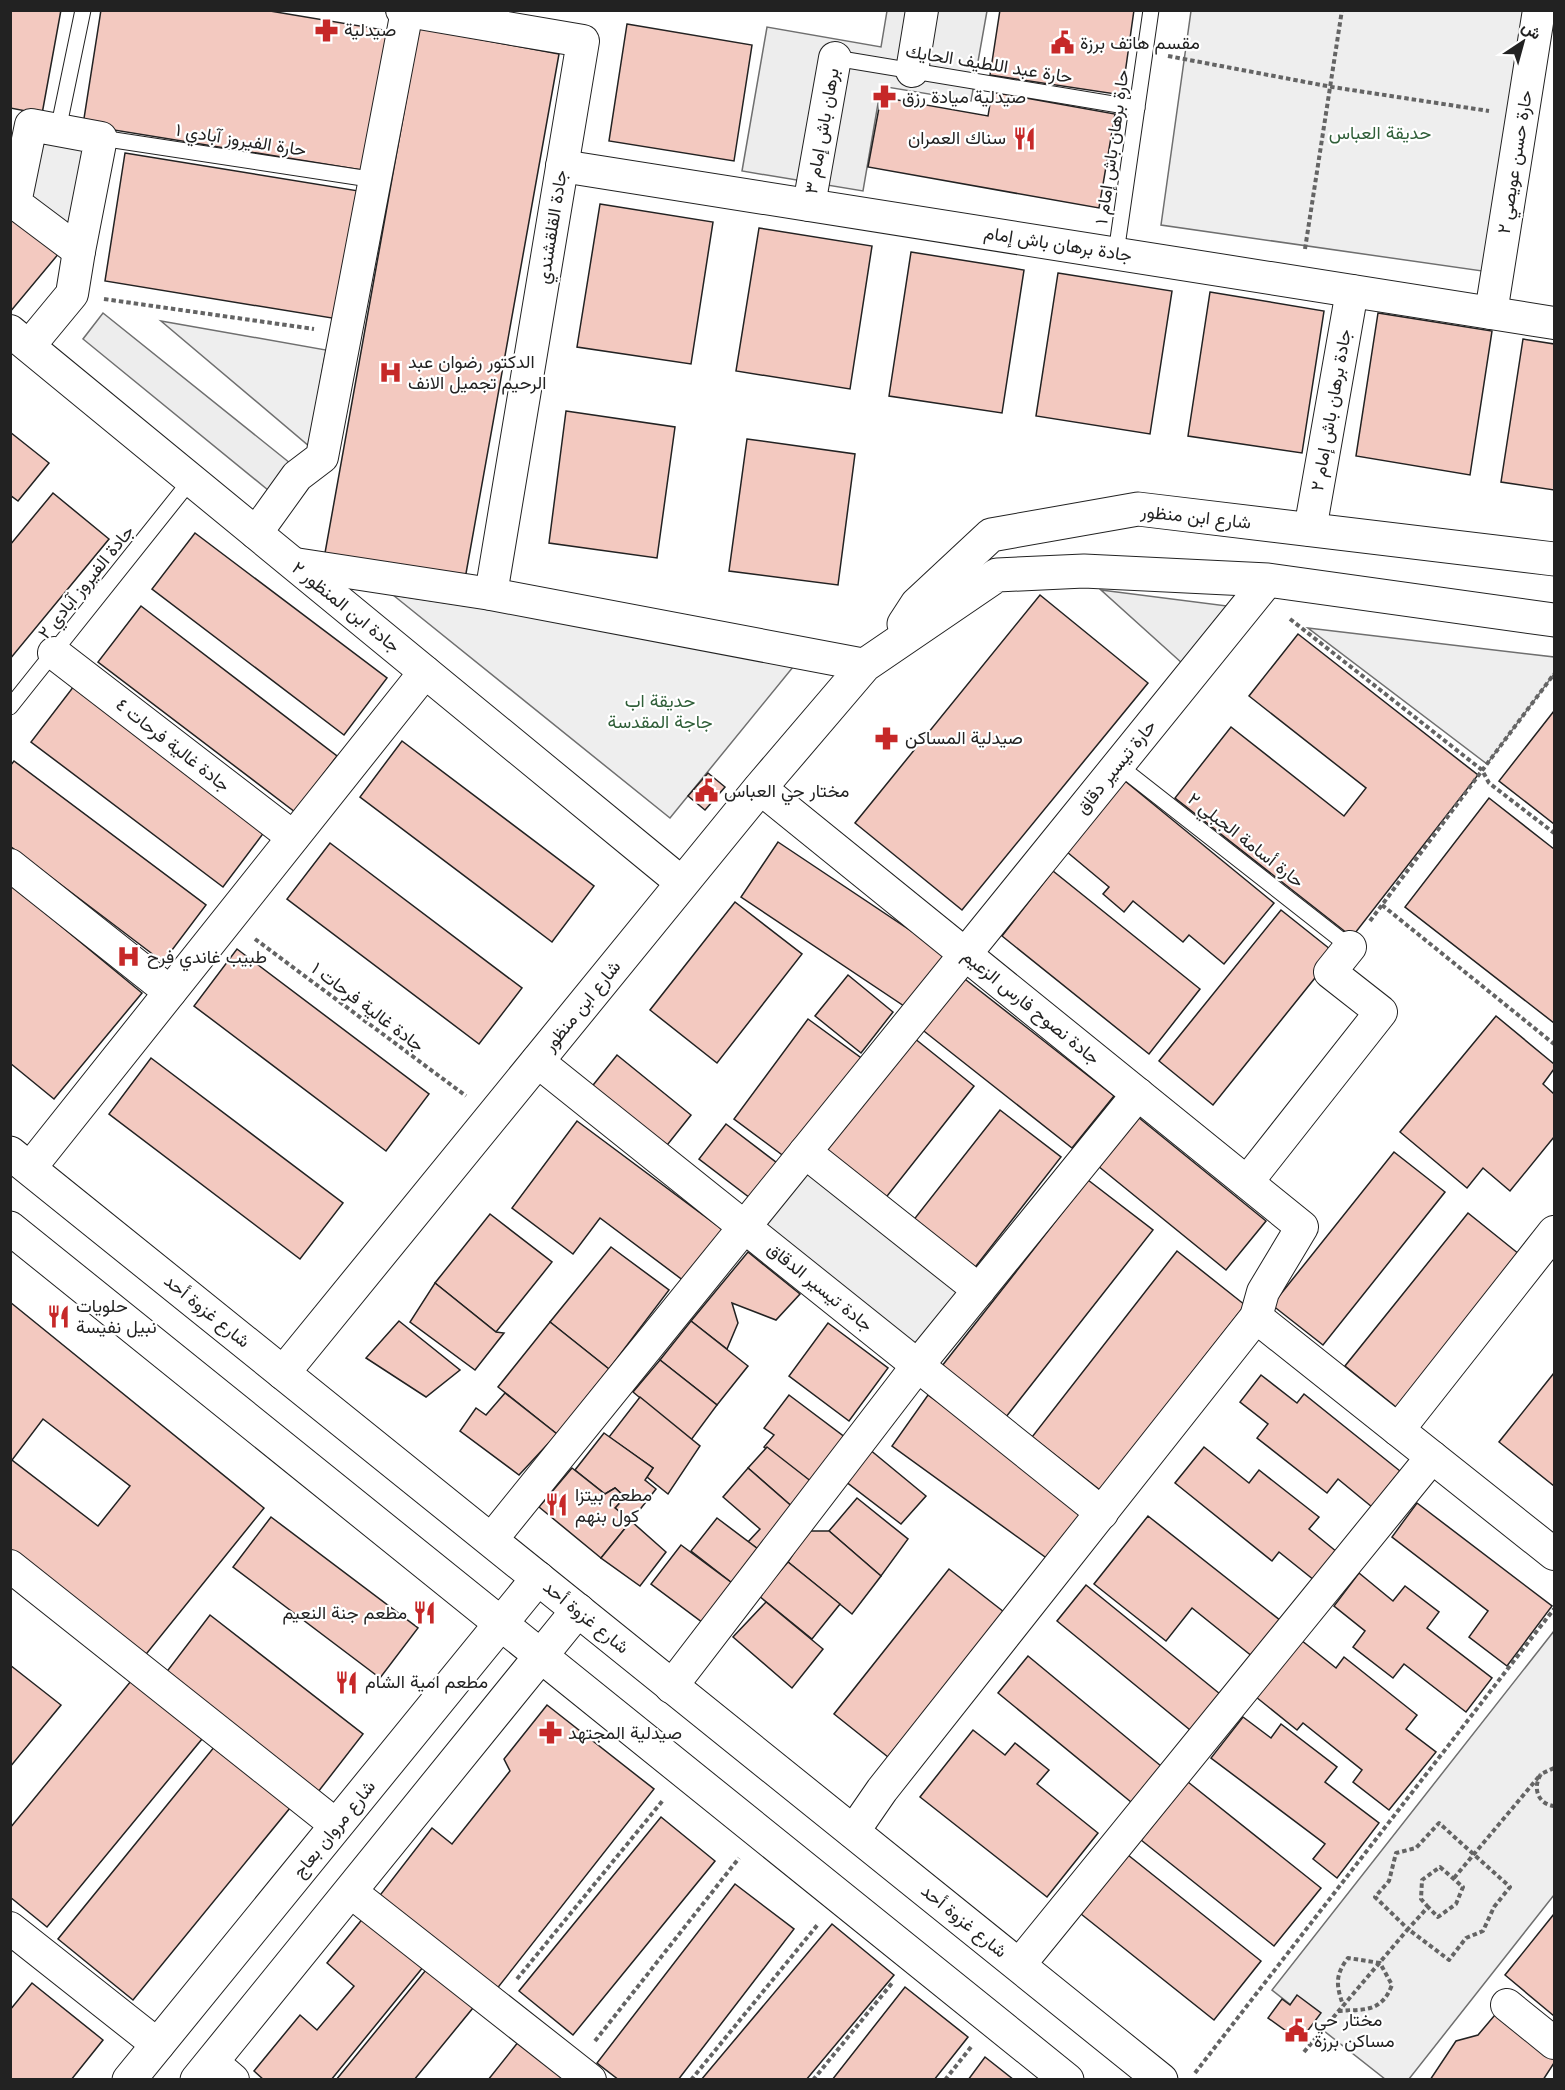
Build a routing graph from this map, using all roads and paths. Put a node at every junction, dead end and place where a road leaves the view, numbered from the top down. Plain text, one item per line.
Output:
1 (83, 10) edge
2 (922, 10) edge
3 (1151, 10) edge
4 (1342, 10) edge
5 (1539, 10) edge
6 (405, 11) edge
7 (1145, 52) junction
8 (835, 58) joint
9 (912, 72) junction
10 (1332, 87) junction
11 (1137, 108) junction
12 (1522, 117) junction
13 (58, 130) junction
14 (101, 138) junction
15 (19, 139) edge
16 (562, 166) junction
17 (376, 180) junction
18 (809, 205) junction
19 (80, 251) junction
20 (1116, 254) junction
21 (1299, 283) junction
22 (1352, 291) junction
23 (72, 294) junction
24 (1491, 313) junction
25 (1554, 323) edge
26 (347, 334) junction
27 (20, 338) edge
28 (191, 480) junction
29 (1310, 530) junction
30 (256, 532) junction
31 (1554, 559) edge
32 (293, 564) junction
33 (1263, 586) junction
34 (491, 594) junction
35 (1554, 620) edge
36 (54, 653) junction
37 (876, 656) junction
38 (425, 672) junction
39 (1554, 674) edge
40 (10, 707) edge
41 (1118, 765) junction
42 (1482, 770) junction
43 (760, 788) junction
44 (1554, 833) edge
45 (293, 837) junction
46 (10, 866) edge
47 (682, 883) junction
48 (1382, 905) junction
49 (228, 920) junction
50 (1350, 947) junction
51 (965, 954) junction
52 (170, 992) junction
53 (1554, 1044) edge
54 (537, 1061) junction
55 (1138, 1094) junction
56 (493, 1116) junction
57 (805, 1152) junction
58 (20, 1161) edge
59 (1247, 1182) junction
60 (745, 1227) junction
61 (1554, 1232) edge
62 (15, 1240) edge
63 (979, 1290) junction
64 (1256, 1317) junction
65 (918, 1365) junction
66 (283, 1373) junction
67 (1398, 1430) junction
68 (1432, 1457) junction
69 (1102, 1513) junction
70 (491, 1540) junction
71 (1554, 1554) edge
72 (10, 1566) edge
73 (538, 1578) junction
74 (1554, 1609) edge
75 (578, 1610) junction
76 (501, 1623) junction
77 (542, 1656) junction
78 (671, 1687) junction
79 (1554, 1767) edge
80 (685, 1772) junction
81 (1541, 1774) junction
82 (1554, 1806) edge
83 (336, 1825) junction
84 (760, 1832) junction
85 (853, 1832) junction
86 (1473, 1854) junction
87 (1454, 1878) junction
88 (351, 1892) junction
89 (840, 1897) junction
90 (1428, 1907) junction
91 (10, 1928) edge
92 (1408, 1929) junction
93 (914, 1956) junction
94 (1380, 1963) junction
95 (1019, 1965) junction
96 (1344, 2005) junction
97 (1507, 2005) dead end
98 (496, 2006) junction
99 (1338, 2012) junction
100 (993, 2019) junction
101 (1554, 2043) edge
102 (158, 2045) junction
103 (1304, 2052) dead end
104 (582, 2073) edge
105 (214, 2074) edge
106 (129, 2079) edge
107 (691, 2079) edge
108 (813, 2079) edge
109 (945, 2079) edge
110 (1067, 2079) edge
111 (1161, 2079) edge
112 (1190, 2079) edge

1 - 13 lane
2 - 9 street
3 - 7 lane, حارة برهان باش إمام ١
4 - 10 path
5 - 12 street, حارة حسن عويصي ٢
6 - 16 street, جادة القلقشندي
6 - 17 street
7 - 10 path
7 - 11 lane, حارة برهان باش إمام ١
8 - 9 lane, حارة عبد اللطيف الحايك
8 - 18 street, برهان باش إمام ٣
9 - 11 lane, حارة عبد اللطيف الحايك
10 - 12 path
10 - 21 path
11 - 20 lane, حارة برهان باش إمام ١
12 - 24 street, حارة حسن عويصي ٢
13 - 14 street
13 - 15 street
14 - 17 lane, حارة الفيروز آبادي ١
14 - 19 street
15 - 19 street
16 - 18 street, جادة برهان باش إمام
16 - 34 street, جادة القلقشندي
17 - 26 street
18 - 20 street, جادة برهان باش إمام
19 - 23 street
20 - 21 street, جادة برهان باش إمام
21 - 22 street, جادة برهان باش إمام
22 - 24 street, جادة برهان باش إمام
22 - 29 street, جادة برهان باش إمام ٢
23 - 26 path
23 - 27 street
24 - 25 street, جادة برهان باش إمام
26 - 30 street
27 - 28 street, جادة ابن المنظور ٢
28 - 30 street, جادة ابن المنظور ٢
28 - 36 lane, جادة الفيروز آبادي ٢
29 - 31 main road, شارع ابن منظور
29 - 37 main road, شارع ابن منظور
30 - 32 street, جادة ابن المنظور ٢
32 - 34 street
32 - 38 street, جادة ابن المنظور ٢
33 - 35 main road, شارع ابن منظور
33 - 37 main road, شارع ابن منظور
33 - 41 street, حارة تيسير دقاق
33 - 42 path
34 - 37 street
36 - 40 lane, جادة الفيروز آبادي ٢
36 - 45 street, جادة غالية فرحات ٤
37 - 43 main road, شارع ابن منظور
38 - 45 street
38 - 47 street, جادة ابن المنظور ٢
39 - 42 path
41 - 50 lane, حارة أسامة الجبلي ٢
41 - 51 street, حارة تيسير دقاق
42 - 44 path
42 - 48 path
43 - 47 main road, شارع ابن منظور
43 - 51 street, جادة نصوح فارس الزعيم
45 - 49 street
46 - 52 street
47 - 54 main road, شارع ابن منظور
48 - 50 path
48 - 53 path
49 - 52 street
49 - 56 path, جادة غالية فرحات ١
50 - 59 street
51 - 55 street, جادة نصوح فارس الزعيم
51 - 57 street, حارة تيسير دقاق
52 - 58 street
54 - 56 main road, شارع ابن منظور
54 - 60 street, جادة تيسير الدقاق
55 - 59 street, جادة نصوح فارس الزعيم
55 - 63 street
56 - 66 main road, شارع ابن منظور
57 - 60 street, حارة تيسير دقاق
57 - 63 street
58 - 66 main road, شارع غزوة أحد
59 - 64 street, جادة نصوح فارس الزعيم
60 - 65 street, جادة تيسير الدقاق
60 - 70 street, حارة تيسير دقاق
61 - 67 street
62 - 76 main road
63 - 65 street
64 - 67 street
64 - 69 street
65 - 69 street, جادة تيسير الدقاق
65 - 78 street
66 - 70 main road, شارع غزوة أحد
67 - 68 street
68 - 71 street
68 - 95 street
69 - 85 street
70 - 73 main road, شارع غزوة أحد
72 - 83 street
73 - 75 main road, شارع غزوة أحد
73 - 76 main road, شارع مروان بعاج
74 - 112 path
75 - 77 main road
75 - 78 main road, شارع غزوة أحد
76 - 77 main road
76 - 83 main road, شارع مروان بعاج
77 - 80 main road
77 - 88 main road
78 - 85 main road, شارع غزوة أحد
79 - 81 path
80 - 84 main road
80 - 98 path
81 - 82 path
81 - 86 path
83 - 102 main road, شارع مروان بعاج
84 - 89 main road
84 - 104 path
85 - 95 main road, شارع غزوة أحد
86 - 87 path
86 - 92 path
86 - 92 path
87 - 90 path
87 - 90 path
88 - 98 street
88 - 105 main road
89 - 93 main road
89 - 107 path
90 - 92 path
91 - 102 street
92 - 94 path
93 - 100 main road
93 - 108 path
94 - 96 path
94 - 96 path
94 - 99 path
95 - 111 main road, شارع غزوة أحد
96 - 99 path
97 - 101 street
98 - 104 street
99 - 103 path
100 - 109 path
100 - 110 main road
102 - 106 main road, شارع مروان بعاج

